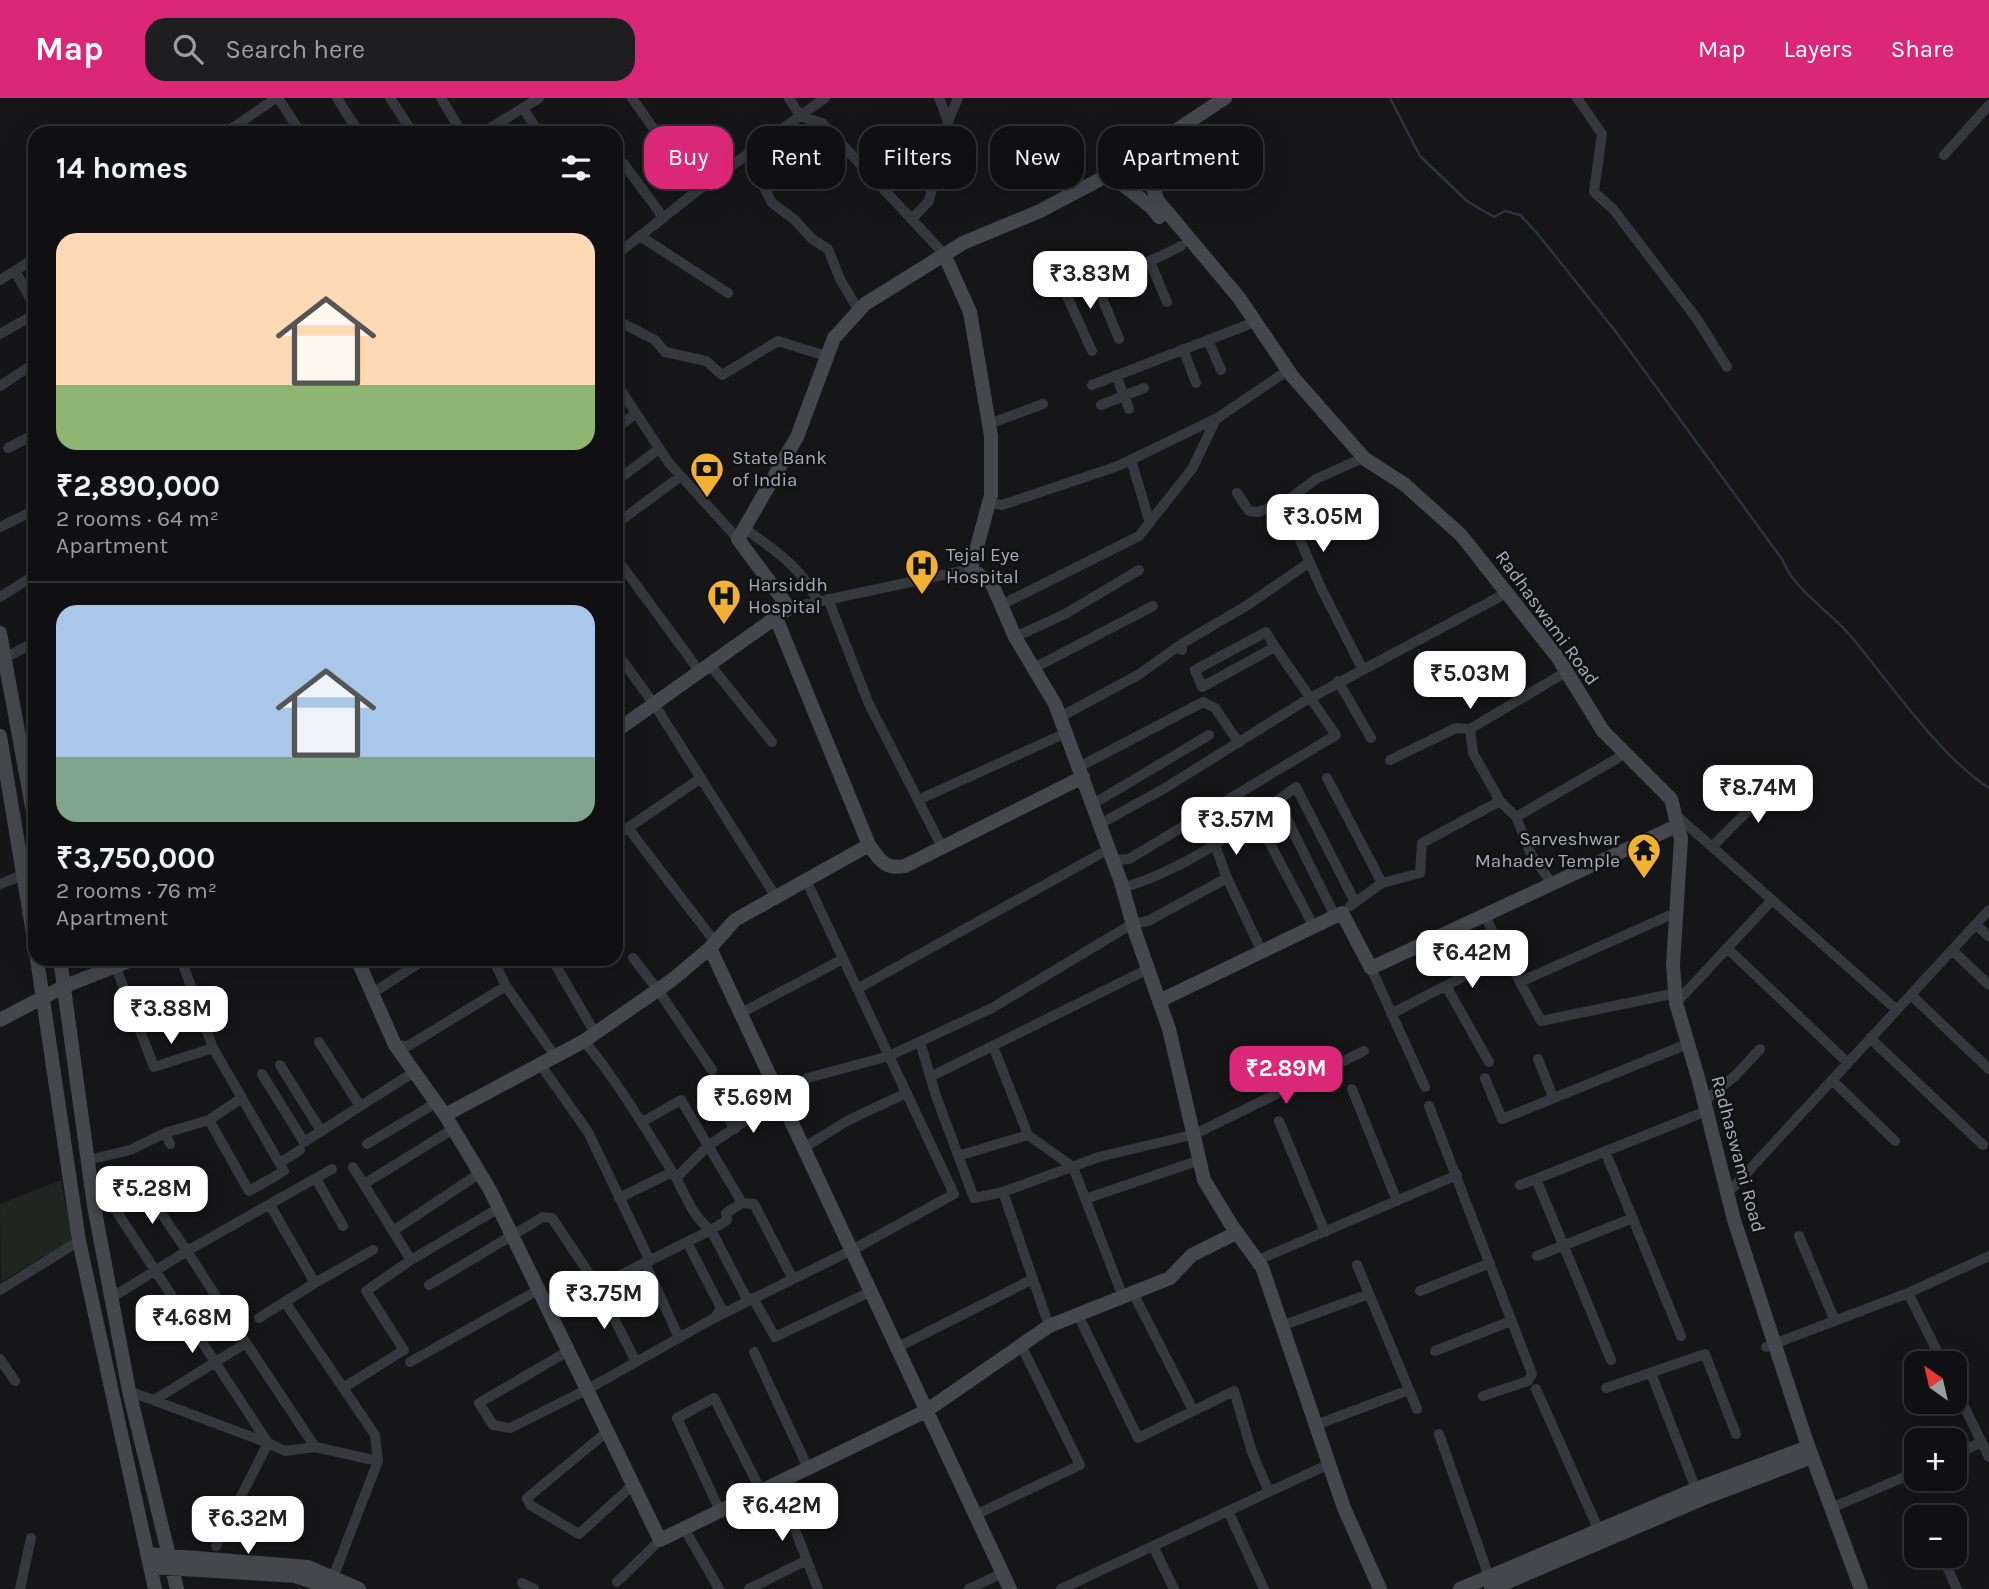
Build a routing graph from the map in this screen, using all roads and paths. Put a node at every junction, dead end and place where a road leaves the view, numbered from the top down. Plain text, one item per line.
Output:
1 (277, 98) edge
2 (337, 98) edge
3 (390, 98) edge
4 (441, 98) edge
5 (539, 98) edge
6 (632, 98) edge
7 (789, 98) edge
8 (825, 98) edge
9 (939, 98) edge
10 (958, 98) edge
11 (1225, 98) edge
12 (1577, 98) edge
13 (1989, 105) edge
14 (523, 108) junction
15 (800, 116) junction
16 (948, 121) junction
17 (235, 126) edge
18 (296, 126) edge
19 (355, 126) edge
20 (408, 126) edge
21 (458, 126) edge
22 (493, 126) edge
23 (535, 126) edge
24 (786, 126) edge
25 (1183, 126) edge
26 (747, 155) edge
27 (1944, 155) dead end
28 (624, 164) dead end
29 (1098, 180) edge
30 (765, 189) edge
31 (1129, 189) edge
32 (1153, 189) edge
33 (696, 191) junction
34 (663, 217) junction
35 (912, 219) junction
36 (640, 236) junction
37 (1181, 246) junction
38 (623, 248) edge
39 (944, 254) junction
40 (1150, 262) junction
41 (28, 263) edge
42 (15, 271) junction
43 (1047, 273) dead end
44 (1093, 276) junction
45 (1062, 278) junction
46 (0, 280) edge
47 (728, 293) dead end
48 (28, 294) edge
49 (1167, 302) dead end
50 (859, 311) junction
51 (28, 318) edge
52 (623, 324) edge
53 (1247, 325) junction
54 (0, 334) edge
55 (1119, 339) dead end
56 (1208, 340) junction
57 (1183, 349) junction
58 (1092, 351) dead end
59 (826, 356) junction
60 (1727, 367) dead end
61 (28, 368) edge
62 (1221, 370) dead end
63 (1281, 375) junction
64 (1116, 376) junction
65 (1196, 383) dead end
66 (1092, 385) dead end
67 (0, 386) edge
68 (1144, 388) dead end
69 (623, 394) edge
70 (1124, 396) junction
71 (1043, 404) dead end
72 (1101, 405) dead end
73 (1129, 409) dead end
74 (636, 413) junction
75 (1216, 419) junction
76 (623, 423) edge
77 (989, 424) junction
78 (28, 438) edge
79 (8, 448) dead end
80 (659, 449) junction
81 (1131, 460) junction
82 (1356, 461) junction
83 (623, 476) edge
84 (681, 476) junction
85 (1237, 493) dead end
86 (989, 503) junction
87 (1284, 503) junction
88 (28, 513) edge
89 (623, 519) edge
90 (1150, 523) junction
91 (0, 527) edge
92 (741, 533) junction
93 (1310, 562) junction
94 (623, 567) dead end
95 (971, 569) junction
96 (1139, 570) dead end
97 (28, 579) edge
98 (0, 597) edge
99 (1499, 597) junction
100 (823, 601) junction
101 (1001, 605) junction
102 (1153, 606) dead end
103 (789, 608) junction
104 (776, 618) junction
105 (0, 634) edge
106 (1015, 637) junction
107 (28, 646) edge
108 (1275, 647) junction
109 (2, 659) edge
110 (623, 662) edge
111 (1034, 668) junction
112 (1362, 668) junction
113 (703, 669) junction
114 (1559, 676) junction
115 (1338, 681) junction
116 (1312, 697) junction
117 (654, 704) junction
118 (1060, 718) junction
119 (623, 726) edge
120 (1469, 729) junction
121 (1066, 733) junction
122 (1209, 735) dead end
123 (0, 736) edge
124 (1371, 738) dead end
125 (772, 742) dead end
126 (1239, 743) junction
127 (1618, 758) junction
128 (1390, 760) dead end
129 (1081, 772) junction
130 (701, 778) junction
131 (1327, 778) dead end
132 (1779, 779) dead end
133 (28, 789) edge
134 (918, 800) junction
135 (1278, 801) junction
136 (1500, 801) junction
137 (1093, 804) junction
138 (1675, 814) junction
139 (1256, 817) junction
140 (1516, 817) junction
141 (1100, 824) junction
142 (628, 828) junction
143 (1670, 829) junction
144 (623, 831) edge
145 (869, 845) junction
146 (1215, 845) junction
147 (1713, 847) junction
148 (942, 848) junction
149 (1111, 855) junction
150 (23, 875) junction
151 (1227, 878) junction
152 (806, 880) junction
153 (1382, 883) junction
154 (0, 884) edge
155 (1552, 884) junction
156 (1122, 888) junction
157 (776, 897) junction
158 (1772, 900) junction
159 (1355, 902) junction
160 (28, 905) edge
161 (1989, 910) edge
162 (1339, 915) junction
163 (1484, 915) junction
164 (1668, 915) junction
165 (1132, 924) junction
166 (1976, 924) junction
167 (1314, 927) junction
168 (1456, 928) junction
169 (1989, 937) edge
170 (713, 945) junction
171 (1727, 948) junction
172 (1952, 950) junction
173 (1262, 952) junction
174 (633, 958) dead end
175 (843, 959) junction
176 (38, 966) edge
177 (61, 966) edge
178 (113, 966) edge
179 (115, 966) edge
180 (184, 966) edge
181 (361, 966) edge
182 (414, 966) edge
183 (496, 966) edge
184 (555, 966) edge
185 (1371, 968) junction
186 (1148, 969) junction
187 (1520, 982) junction
188 (1989, 985) edge
189 (65, 986) junction
190 (506, 986) junction
191 (1446, 986) junction
192 (857, 989) junction
193 (658, 990) junction
194 (373, 993) junction
195 (44, 995) junction
196 (1911, 995) junction
197 (1671, 999) junction
198 (1159, 1001) junction
199 (1897, 1010) junction
200 (741, 1013) junction
201 (1391, 1014) junction
202 (0, 1020) edge
203 (590, 1037) junction
204 (1870, 1038) junction
205 (319, 1042) dead end
206 (920, 1042) junction
207 (395, 1045) junction
208 (993, 1046) junction
209 (1680, 1047) junction
210 (213, 1048) junction
211 (1760, 1049) dead end
212 (1364, 1051) dead end
213 (555, 1056) junction
214 (889, 1056) junction
215 (1538, 1059) dead end
216 (1489, 1062) dead end
217 (1847, 1063) junction
218 (540, 1064) junction
219 (280, 1065) dead end
220 (1989, 1069) edge
221 (712, 1070) dead end
222 (414, 1072) junction
223 (262, 1073) dead end
224 (930, 1077) junction
225 (1485, 1078) dead end
226 (1832, 1080) junction
227 (1425, 1087) dead end
228 (710, 1088) dead end
229 (1352, 1089) dead end
230 (906, 1093) junction
231 (242, 1097) junction
232 (1553, 1097) junction
233 (782, 1098) junction
234 (360, 1106) junction
235 (1429, 1106) dead end
236 (1702, 1107) junction
237 (440, 1109) junction
238 (209, 1120) junction
239 (1279, 1121) dead end
240 (642, 1122) junction
241 (453, 1129) junction
242 (735, 1129) junction
243 (321, 1131) junction
244 (165, 1133) junction
245 (1195, 1134) junction
246 (1028, 1135) junction
247 (1895, 1141) dead end
248 (170, 1144) dead end
249 (368, 1144) dead end
250 (1983, 1145) dead end
251 (708, 1146) junction
252 (805, 1147) junction
253 (300, 1150) dead end
254 (1605, 1151) junction
255 (958, 1156) junction
256 (88, 1160) junction
257 (1200, 1160) junction
258 (280, 1163) junction
259 (353, 1167) dead end
260 (1073, 1167) junction
261 (332, 1169) dead end
262 (480, 1172) junction
263 (674, 1175) junction
264 (1457, 1175) junction
265 (316, 1179) junction
266 (1536, 1179) junction
267 (364, 1184) junction
268 (1520, 1185) dead end
269 (1003, 1192) junction
270 (954, 1194) junction
271 (1727, 1194) junction
272 (619, 1198) junction
273 (974, 1198) junction
274 (1085, 1199) junction
275 (1396, 1201) junction
276 (742, 1203) junction
277 (110, 1205) junction
278 (270, 1205) junction
279 (94, 1206) junction
280 (499, 1208) junction
281 (1633, 1218) junction
282 (344, 1226) dead end
283 (711, 1230) junction
284 (393, 1231) junction
285 (1325, 1232) junction
286 (1237, 1233) junction
287 (513, 1235) junction
288 (1800, 1236) dead end
289 (79, 1241) junction
290 (687, 1242) junction
291 (1564, 1245) junction
292 (854, 1249) junction
293 (373, 1250) dead end
294 (187, 1251) junction
295 (1537, 1256) dead end
296 (1989, 1256) edge
297 (411, 1259) junction
298 (1258, 1260) junction
299 (648, 1262) junction
300 (1490, 1263) junction
301 (1357, 1265) dead end
302 (156, 1272) junction
303 (793, 1279) junction
304 (1033, 1279) junction
305 (315, 1283) junction
306 (429, 1285) dead end
307 (598, 1287) junction
308 (540, 1289) junction
309 (0, 1290) edge
310 (872, 1291) junction
311 (1420, 1292) dead end
312 (1908, 1293) junction
313 (1369, 1294) junction
314 (1128, 1295) junction
315 (111, 1298) junction
316 (751, 1300) junction
317 (285, 1302) junction
318 (550, 1310) junction
319 (1078, 1315) junction
320 (716, 1317) junction
321 (258, 1318) dead end
322 (1511, 1321) junction
323 (1835, 1321) junction
324 (1284, 1325) junction
325 (1049, 1326) junction
326 (1681, 1336) dead end
327 (679, 1338) junction
328 (246, 1343) junction
329 (1021, 1345) junction
330 (1770, 1346) junction
331 (898, 1347) junction
332 (570, 1350) junction
333 (1435, 1351) dead end
334 (1937, 1351) edge
335 (754, 1352) dead end
336 (0, 1359) edge
337 (1611, 1360) dead end
338 (215, 1362) junction
339 (410, 1362) dead end
340 (636, 1362) junction
341 (1651, 1373) junction
342 (15, 1381) dead end
343 (343, 1388) junction
344 (1605, 1388) dead end
345 (588, 1389) junction
346 (1536, 1389) dead end
347 (1409, 1390) junction
348 (129, 1391) junction
349 (1483, 1396) dead end
350 (156, 1399) junction
351 (1417, 1409) dead end
352 (1193, 1410) junction
353 (926, 1411) junction
354 (1967, 1413) edge
355 (1316, 1425) junction
356 (608, 1431) junction
357 (1439, 1434) dead end
358 (1736, 1434) dead end
359 (1981, 1442) junction
360 (268, 1443) junction
361 (315, 1447) junction
362 (1967, 1449) edge
363 (1806, 1454) junction
364 (1989, 1457) edge
365 (378, 1461) junction
366 (1329, 1464) junction
367 (808, 1468) junction
368 (1904, 1477) edge
369 (777, 1483) junction
370 (634, 1484) junction
371 (1696, 1489) junction
372 (761, 1491) junction
373 (1269, 1492) junction
374 (1831, 1508) junction
375 (720, 1511) junction
376 (1228, 1511) junction
377 (975, 1514) junction
378 (684, 1528) junction
379 (1601, 1535) junction
380 (31, 1538) dead end
381 (660, 1540) junction
382 (216, 1546) dead end
383 (1153, 1546) junction
384 (149, 1560) junction
385 (805, 1561) junction
386 (171, 1562) junction
387 (1947, 1568) edge
388 (1002, 1573) junction
389 (617, 1581) dead end
390 (334, 1582) edge
391 (522, 1583) dead end
392 (1490, 1583) edge
393 (1067, 1588) edge
394 (20, 1589) edge
395 (155, 1589) edge
396 (177, 1589) edge
397 (359, 1589) edge
398 (534, 1589) edge
399 (719, 1589) edge
400 (749, 1589) edge
401 (818, 1589) edge
402 (969, 1589) edge
403 (1010, 1589) edge
404 (1174, 1589) edge
405 (1264, 1589) edge
406 (1380, 1589) edge
407 (1460, 1589) edge
408 (1852, 1589) edge
409 (1861, 1589) edge
410 (1957, 1589) edge

1 - 17 street
1 - 18 street
2 - 19 street
3 - 20 street
4 - 21 street
5 - 14 street
6 - 33 street
7 - 15 street
8 - 15 street
9 - 16 street
10 - 16 street
11 - 25 street
12 - 60 street
13 - 27 street
14 - 22 street
14 - 23 street
15 - 24 street
15 - 35 street
16 - 35 street
26 - 33 street
28 - 34 street
29 - 39 street
30 - 50 street
31 - 37 street, Radhaswami Road
32 - 138 street, Radhaswami Road
33 - 34 street
34 - 36 street
35 - 39 street
36 - 38 street
36 - 47 street
37 - 40 street
37 - 53 street, Radhaswami Road
39 - 50 street
39 - 77 street
40 - 44 street
40 - 49 street
41 - 42 street
42 - 46 street
42 - 48 street
43 - 45 street
44 - 45 street
44 - 55 street
45 - 58 street
50 - 59 street
51 - 54 street
52 - 59 street
53 - 56 street
53 - 63 street, Radhaswami Road
56 - 57 street
56 - 62 street
57 - 64 street
57 - 65 street
59 - 92 street
61 - 67 street
63 - 75 street
63 - 82 street, Radhaswami Road
64 - 66 street
64 - 70 street
68 - 70 street
69 - 74 street
70 - 72 street
70 - 73 street
71 - 77 street
74 - 76 street
74 - 80 street
75 - 81 street
75 - 90 street
77 - 86 street
78 - 79 street
80 - 83 street
80 - 84 street
81 - 86 street
81 - 90 street
82 - 87 street
82 - 99 street, Radhaswami Road
84 - 89 street
84 - 92 street
85 - 87 street
86 - 95 street
87 - 93 street
88 - 91 street
90 - 101 street
92 - 100 street
92 - 103 street
93 - 112 street
93 - 118 street
94 - 113 street
95 - 100 street
95 - 101 street
96 - 106 street
97 - 98 street
99 - 112 street
99 - 114 street, Radhaswami Road
100 - 103 street
100 - 134 street
101 - 106 street
102 - 111 street
103 - 104 street
104 - 113 street
104 - 145 street
105 - 109 street
106 - 111 street
107 - 109 street
108 - 108 street
108 - 116 street
109 - 133 street
110 - 117 street
111 - 118 street
112 - 115 street
113 - 117 street
113 - 125 street
114 - 120 street
114 - 127 street, Radhaswami Road
115 - 116 street
115 - 124 street
116 - 126 street
116 - 149 street
117 - 119 street
117 - 130 street
118 - 121 street
120 - 128 street
120 - 136 street
121 - 129 street
121 - 134 street
122 - 137 street
123 - 150 street
126 - 129 street
126 - 141 street
127 - 140 street
127 - 143 street, Radhaswami Road
129 - 137 street
129 - 148 street
130 - 142 street
130 - 157 street
131 - 153 street
132 - 147 street
134 - 148 street
135 - 139 street
135 - 159 street
135 - 162 street
136 - 140 street
136 - 153 street
137 - 141 street
138 - 147 street
138 - 197 street, Radhaswami Road
139 - 146 street
139 - 167 street
140 - 155 street
141 - 149 street
142 - 144 street
142 - 170 street
143 - 155 street
143 - 164 street, Radhaswami Road
145 - 148 street
145 - 152 street
146 - 151 street
146 - 156 street
147 - 158 street
149 - 156 street
149 - 192 street
150 - 154 street
150 - 160 street
151 - 165 street
151 - 173 street
152 - 157 street
152 - 175 street
153 - 159 street
155 - 163 street
156 - 165 street
157 - 170 street
158 - 171 street
158 - 199 street
159 - 162 street
161 - 166 street
162 - 167 street
162 - 185 street
163 - 168 street
163 - 187 street
164 - 187 street
164 - 197 street, Radhaswami Road
165 - 186 street
165 - 206 street
166 - 169 street
166 - 172 street
167 - 173 street
168 - 185 street
168 - 191 street
170 - 193 street
170 - 200 street
171 - 197 street
171 - 217 street
172 - 188 street
172 - 196 street
173 - 198 street
174 - 193 street
175 - 192 street
175 - 200 street
176 - 195 street
177 - 189 street
178 - 189 street
179 - 210 street
180 - 210 street
181 - 194 street
182 - 194 street
183 - 190 street
184 - 203 street
185 - 201 street
186 - 198 street
186 - 208 street
187 - 197 street
189 - 195 street
189 - 256 street
190 - 207 street
190 - 213 street
191 - 201 street
191 - 216 street
192 - 214 street
193 - 203 street
193 - 221 street
194 - 207 street
195 - 202 street
195 - 289 street
196 - 199 street
196 - 220 street
197 - 209 street, Radhaswami Road
197 - 236 street, Radhaswami Road
198 - 245 street
199 - 204 street
200 - 233 street
201 - 227 street
203 - 213 street
203 - 240 street
204 - 217 street
204 - 250 street
205 - 234 street
206 - 214 street
206 - 224 street
207 - 222 street
208 - 224 street
208 - 246 street
209 - 232 street
209 - 236 street, Radhaswami Road
210 - 231 street
211 - 236 street
212 - 245 street
213 - 218 street
214 - 230 street
214 - 233 street
215 - 232 street
217 - 226 street
218 - 237 street
218 - 272 street
219 - 243 street
222 - 234 street
222 - 237 street
223 - 243 street
224 - 255 street
225 - 232 street
226 - 247 street
226 - 271 street
228 - 242 street
229 - 275 street
230 - 252 street
230 - 270 street
231 - 238 street
231 - 258 street
233 - 242 street
233 - 252 street
234 - 243 street
235 - 264 street
236 - 254 street
236 - 271 street, Radhaswami Road
236 - 330 street, Radhaswami Road
237 - 241 street
237 - 249 street
238 - 244 street
238 - 258 street
239 - 285 street
240 - 251 street
240 - 263 street
241 - 262 street
241 - 267 street
242 - 251 street
244 - 248 street
244 - 256 street
245 - 257 street
245 - 260 street
246 - 255 street
246 - 260 street
251 - 263 street
251 - 276 street
252 - 292 street
253 - 258 street
254 - 266 street
254 - 281 street
255 - 273 street
256 - 279 street
257 - 274 street
257 - 286 street
259 - 267 street
260 - 269 street
260 - 274 street
261 - 265 street
262 - 280 street
262 - 284 street
263 - 272 street
263 - 283 street
264 - 275 street
264 - 300 street
265 - 278 street
265 - 282 street
266 - 268 street
266 - 291 street
267 - 284 street
269 - 273 street
269 - 304 street
270 - 273 street
270 - 292 street
271 - 330 street, Radhaswami Road
272 - 299 street
274 - 314 street
275 - 285 street
276 - 283 street
276 - 303 street
277 - 279 street
277 - 294 street
277 - 302 street
278 - 294 street
278 - 305 street
279 - 315 street
280 - 287 street
280 - 297 street
281 - 291 street
281 - 326 street
283 - 290 street
283 - 316 street
284 - 297 street
285 - 298 street
286 - 298 street
286 - 314 street
287 - 306 street
287 - 307 street
287 - 308 street
288 - 323 street
289 - 309 street
289 - 384 street
290 - 299 street
290 - 320 street
291 - 295 street
291 - 337 street
292 - 303 street
292 - 310 street
293 - 305 street
294 - 302 street
294 - 328 street
296 - 312 street
297 - 343 street
298 - 324 street
299 - 307 street
299 - 327 street
300 - 311 street
300 - 322 street
301 - 313 street
302 - 315 street
302 - 338 street
303 - 316 street
304 - 325 street
304 - 331 street
305 - 317 street
307 - 318 street
307 - 340 street
308 - 318 street
308 - 339 street
310 - 316 street
310 - 331 street
312 - 323 street
312 - 334 street
313 - 324 street
313 - 347 street
314 - 319 street
314 - 352 street
315 - 348 street
316 - 320 street
317 - 321 street
317 - 343 street
318 - 332 street
319 - 325 street
319 - 352 street
320 - 327 street
322 - 333 street
322 - 349 street
323 - 330 street
324 - 355 street
325 - 329 street
327 - 340 street
328 - 338 street
328 - 361 street
329 - 353 street
329 - 377 street
330 - 363 street, Radhaswami Road
331 - 353 street
332 - 345 street
332 - 345 street
335 - 367 street
336 - 342 street
338 - 350 street
338 - 360 street
340 - 345 street
341 - 344 street
341 - 358 street
341 - 371 street
343 - 365 street
345 - 356 street
346 - 379 street
347 - 351 street
347 - 355 street
348 - 350 street
348 - 386 street
350 - 360 street
352 - 373 street
353 - 367 street
353 - 377 street
354 - 359 street
355 - 366 street
356 - 370 street
356 - 370 street
357 - 392 street
359 - 362 street
359 - 364 street
360 - 361 street
360 - 382 street
361 - 365 street
363 - 371 street
363 - 374 street, Radhaswami Road
363 - 379 street
363 - 408 street, Radhaswami Road
365 - 390 street
366 - 373 street
366 - 406 street
367 - 369 street
368 - 374 street
369 - 372 street
369 - 385 street
370 - 381 street
371 - 379 street
372 - 375 street
372 - 375 street
373 - 376 street
374 - 409 street, Radhaswami Road
375 - 378 street
376 - 383 street
376 - 405 street
377 - 388 street
378 - 381 street
378 - 399 street
379 - 392 street
380 - 394 street
381 - 389 street
383 - 393 street
383 - 404 street
384 - 386 street
384 - 395 street
385 - 400 street
385 - 401 street
386 - 390 street
386 - 396 street
387 - 410 street
388 - 402 street
388 - 403 street
390 - 397 street
391 - 398 street
392 - 407 street

